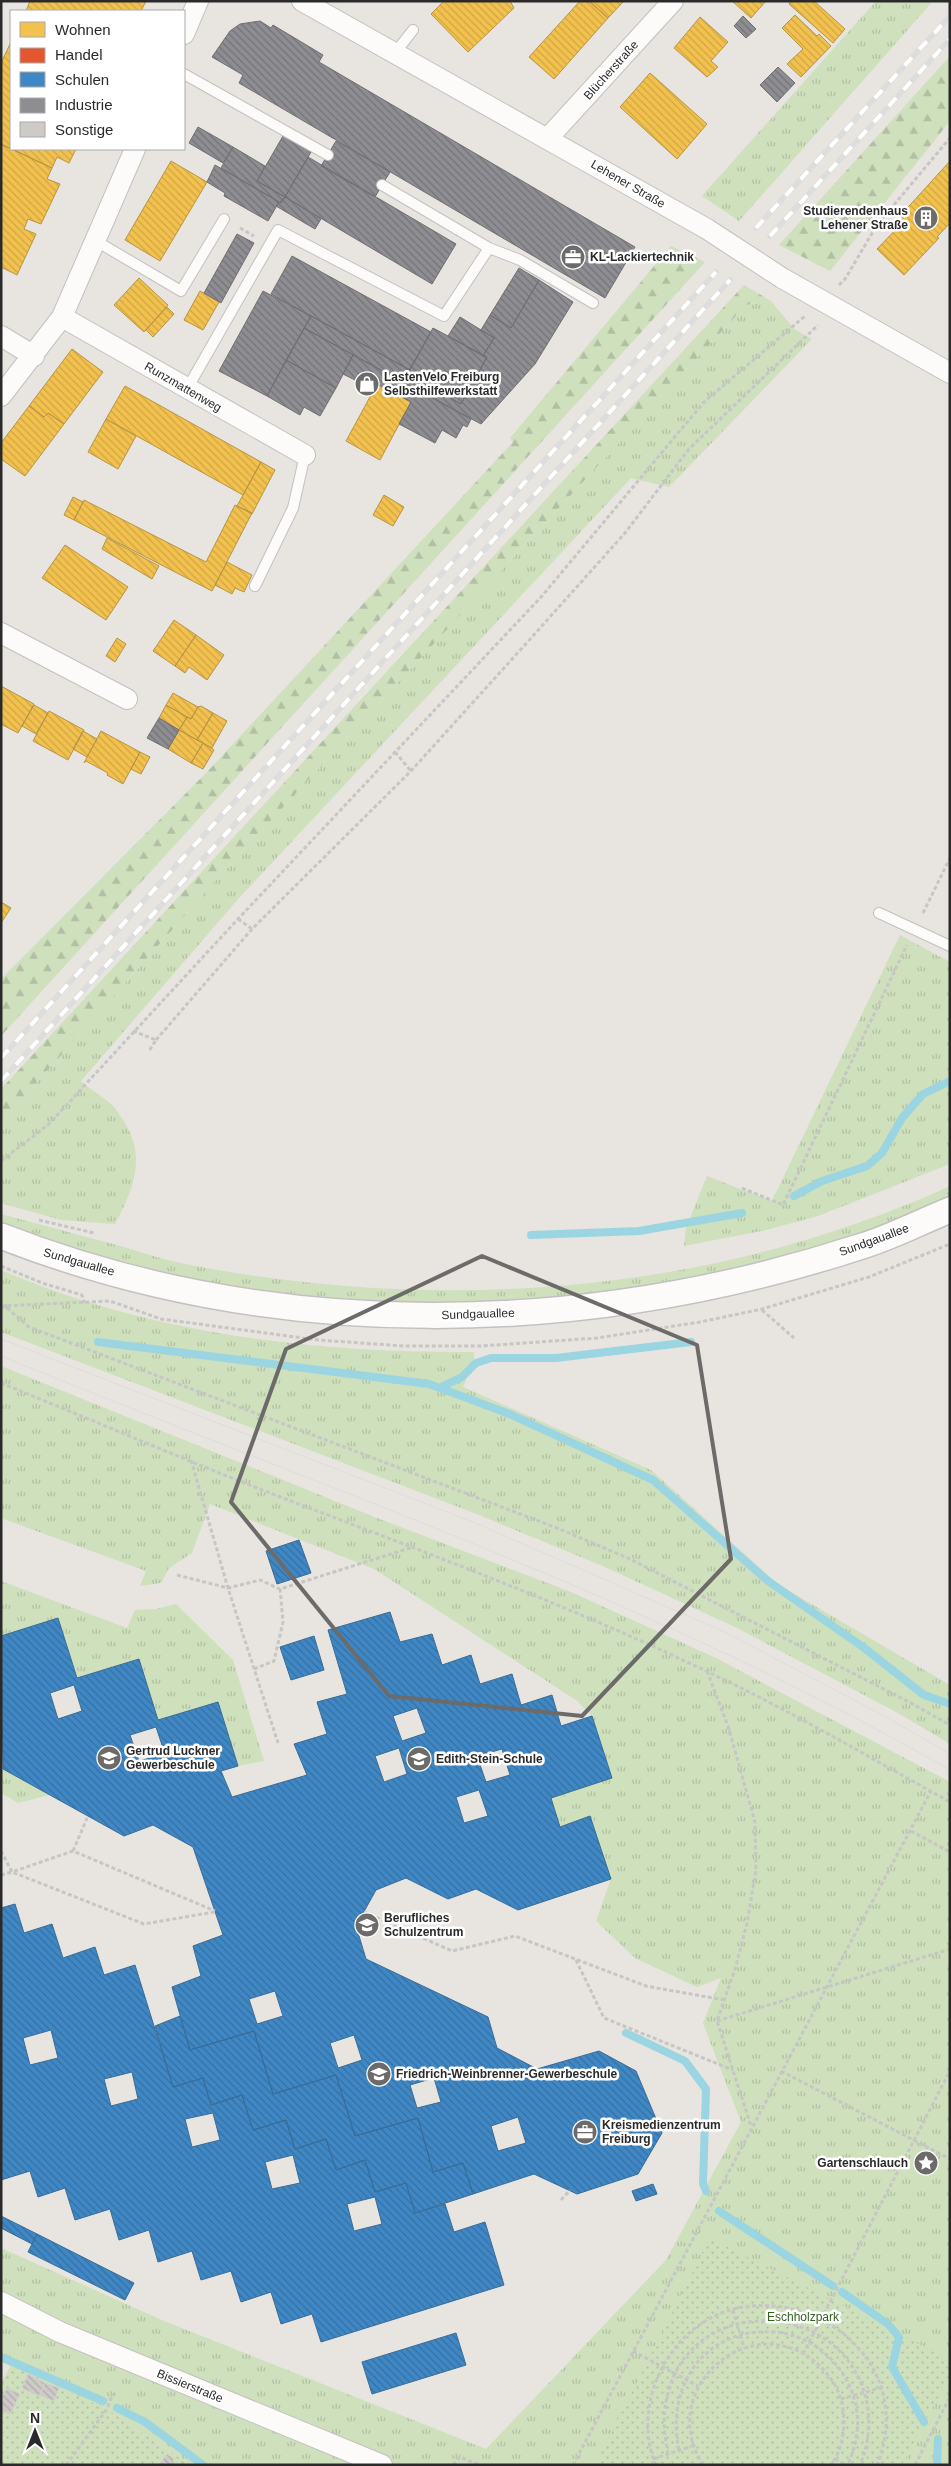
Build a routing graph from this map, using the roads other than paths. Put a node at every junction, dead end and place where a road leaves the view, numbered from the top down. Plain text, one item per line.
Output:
1 (198, 1) edge
2 (673, 1) edge
3 (307, 2) edge
4 (413, 30) dead end
5 (185, 32) edge
6 (395, 53) junction
7 (185, 75) edge
8 (548, 138) junction
9 (135, 150) edge
10 (328, 155) dead end
11 (382, 186) dead end
12 (224, 219) dead end
13 (96, 241) junction
14 (489, 248) junction
15 (593, 303) dead end
16 (62, 317) junction
17 (1, 336) edge
18 (34, 356) junction
19 (950, 373) edge
20 (187, 389) junction
21 (1, 396) edge
22 (304, 455) joint
23 (255, 586) dead end
24 (1, 632) edge
25 (127, 700) dead end
26 (879, 913) dead end
27 (950, 946) edge
28 (950, 1210) edge
29 (1, 1236) edge
30 (1, 2302) edge
31 (355, 2460) edge
32 (382, 2465) edge

1 - 5 street
2 - 8 street, Blücherstraße
3 - 6 street, Lehener Straße
4 - 6 lane
6 - 8 street, Lehener Straße
7 - 10 lane
8 - 19 street, Lehener Straße, bridge
9 - 13 street
11 - 14 lane
12 - 13 lane
13 - 16 street
14 - 15 lane
14 - 20 lane
16 - 18 street
16 - 20 street, Runzmattenweg
17 - 18 street
18 - 21 street
20 - 22 street, Runzmattenweg
22 - 23 lane
24 - 25 street
26 - 27 lane
28 - 29 street, Sundgauallee
30 - 31 street, Bissierstraße
31 - 32 street, Bissierstraße

